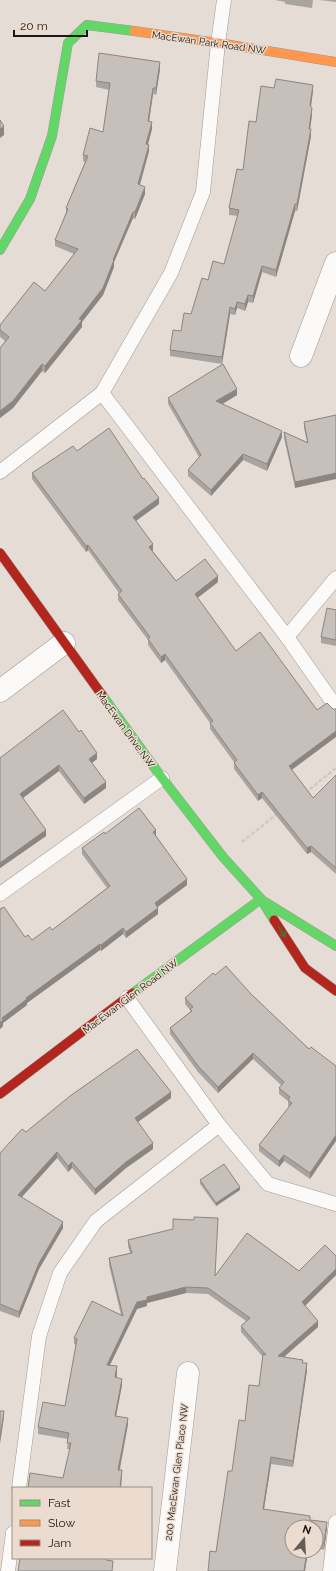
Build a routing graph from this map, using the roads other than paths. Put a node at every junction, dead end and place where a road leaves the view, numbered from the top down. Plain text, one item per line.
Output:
1 (224, 0) edge
2 (218, 43) junction
3 (336, 62) edge
4 (0, 250) edge
5 (336, 263) edge
6 (301, 356) dead end
7 (102, 393) junction
8 (0, 472) edge
9 (0, 553) edge
10 (336, 578) edge
11 (288, 637) junction
12 (64, 644) junction
13 (0, 691) edge
14 (336, 707) edge
15 (162, 778) junction
16 (0, 894) edge
17 (261, 899) junction
18 (336, 946) edge
19 (336, 991) edge
20 (127, 998) junction
21 (0, 1094) edge
22 (219, 1125) junction
23 (336, 1204) edge
24 (188, 1373) dead end
25 (19, 1487) edge
26 (336, 1522) edge
27 (12, 1541) edge
28 (8, 1571) edge
29 (165, 1571) edge
30 (330, 1571) edge

1 - 2 lane
2 - 3 street, MacEwan Park Road NW
2 - 4 street, MacEwan Park Road NW
2 - 7 lane
5 - 6 street
7 - 8 lane
7 - 11 lane
9 - 12 street, MacEwan Drive NW
10 - 11 lane
11 - 14 lane
12 - 13 street
12 - 15 street, MacEwan Drive NW
15 - 16 lane
15 - 17 street, MacEwan Drive NW
17 - 18 street, MacEwan Drive NW
17 -> 19 street, MacEwan Drive NW
17 - 20 street, MacEwan Glen Road NW
20 - 21 street, MacEwan Glen Road NW
20 - 22 lane
22 - 23 lane
22 - 25 lane
24 - 29 street, 200 MacEwan Glen Place NW
26 - 30 lane
27 - 28 lane

